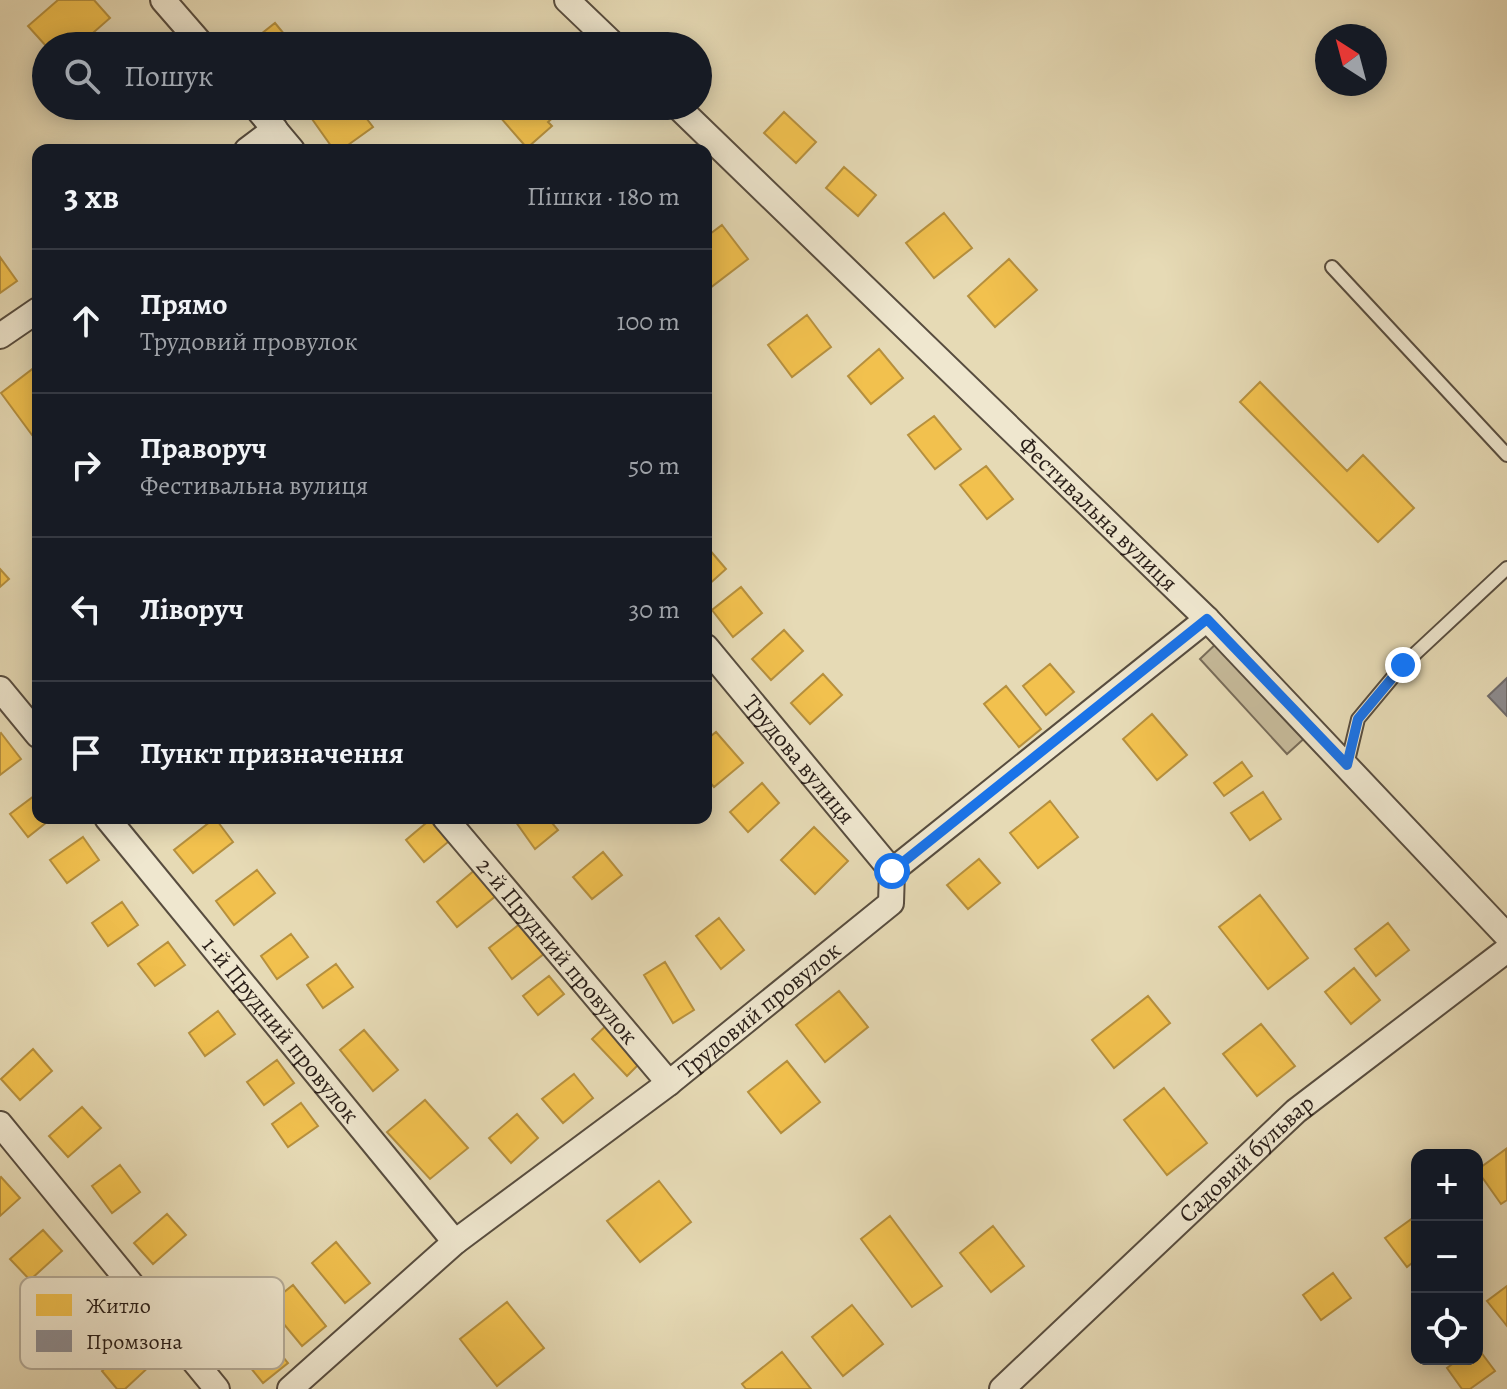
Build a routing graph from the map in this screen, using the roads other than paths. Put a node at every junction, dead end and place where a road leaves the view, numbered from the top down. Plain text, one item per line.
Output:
1 (163, 0) edge
2 (567, 0) edge
3 (191, 32) edge
4 (600, 32) edge
5 (267, 120) edge
6 (691, 120) edge
7 (275, 129) junction
8 (255, 144) edge
9 (287, 144) edge
10 (1332, 267) dead end
11 (32, 323) edge
12 (0, 336) edge
13 (1507, 455) edge
14 (1507, 568) edge
15 (1207, 619) junction
16 (712, 654) edge
17 (0, 689) edge
18 (32, 728) edge
19 (1347, 765) junction
20 (112, 824) edge
21 (450, 824) edge
22 (892, 871) junction
23 (1507, 936) edge
24 (1507, 950) edge
25 (669, 1083) junction
26 (0, 1124) edge
27 (455, 1242) junction
28 (125, 1277) edge
29 (201, 1369) edge
30 (217, 1389) edge
31 (290, 1389) edge
32 (1002, 1389) edge

1 - 3 street
2 - 4 street
5 - 7 street
6 - 15 street, Фестивальна вулиця
7 - 8 street
7 - 9 street
10 - 13 lane
11 - 12 street
14 - 19 lane
15 - 19 street, Фестивальна вулиця
15 - 22 street
16 - 22 street, Трудова вулиця
17 - 18 street
19 - 23 street, Фестивальна вулиця
20 - 27 street, 1-й Прудний провулок
21 - 25 street, 2-й Прудний провулок
22 - 25 street, Трудовий провулок
24 - 32 street, Садовий бульвар
25 - 27 street, Трудовий провулок
26 - 28 street
27 - 31 street, Трудовий провулок
29 - 30 street

